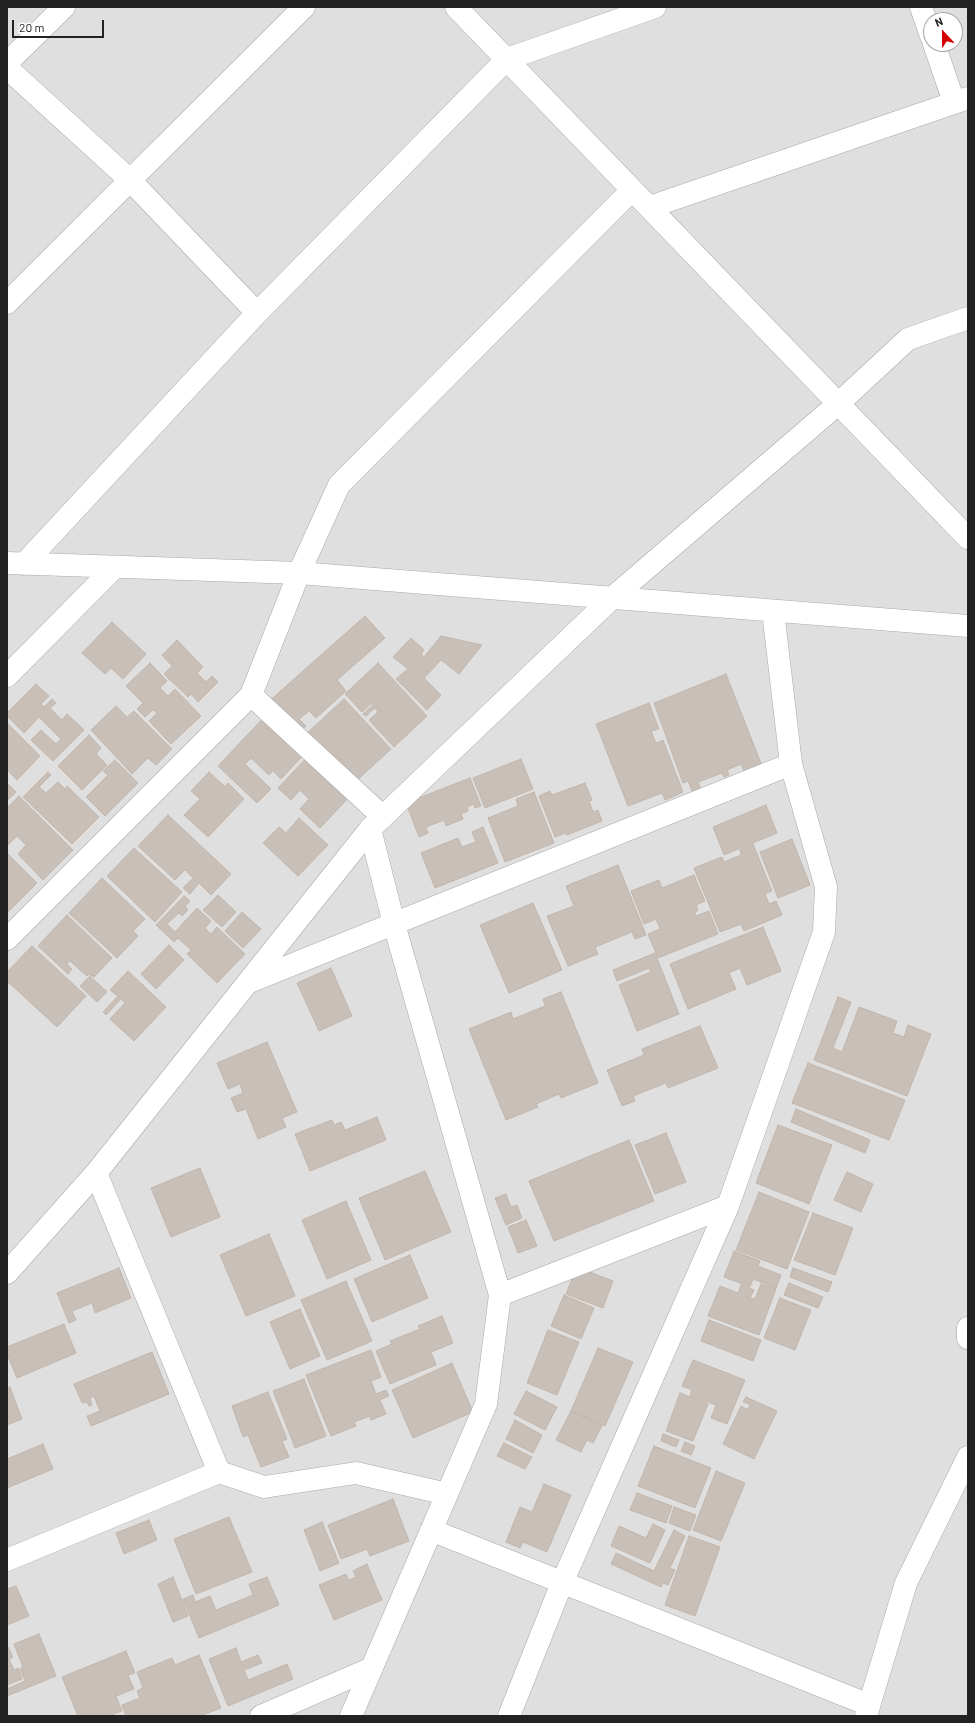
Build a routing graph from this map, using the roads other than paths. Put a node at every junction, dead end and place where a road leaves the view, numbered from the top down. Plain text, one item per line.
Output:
1 (64, 7) edge
2 (304, 7) edge
3 (456, 7) edge
4 (655, 7) edge
5 (938, 52) edge
6 (507, 59) junction
7 (7, 63) edge
8 (7, 68) edge
9 (961, 100) edge
10 (130, 180) junction
11 (632, 190) junction
12 (650, 207) junction
13 (7, 303) edge
14 (257, 313) junction
15 (968, 318) edge
16 (839, 403) junction
17 (968, 538) edge
18 (15, 564) edge
19 (115, 567) junction
20 (299, 573) junction
21 (612, 598) junction
22 (773, 611) junction
23 (968, 626) edge
24 (7, 676) edge
25 (251, 695) junction
26 (791, 764) junction
27 (376, 823) junction
28 (394, 924) junction
29 (7, 940) edge
30 (248, 982) junction
31 (96, 1173) junction
32 (728, 1206) junction
33 (7, 1273) edge
34 (500, 1295) junction
35 (968, 1328) edge
36 (968, 1338) edge
37 (968, 1457) edge
38 (219, 1472) junction
39 (447, 1494) junction
40 (432, 1530) junction
41 (7, 1560) edge
42 (562, 1583) junction
43 (372, 1668) junction
44 (868, 1710) edge
45 (261, 1716) edge
46 (351, 1716) edge
47 (510, 1716) edge

1 - 7 street
2 - 10 street
3 - 6 street
4 - 6 street
5 - 9 street
6 - 11 street
6 - 14 street
8 - 10 street
9 - 12 street
10 - 13 street
10 - 14 street
11 - 12 street
11 - 20 street
12 - 16 street
14 - 18 street
15 - 16 street
16 - 17 street
16 - 21 street
18 - 19 street
19 - 20 street
19 - 24 street
20 - 21 street
20 - 25 street
21 - 22 street
21 - 27 street
22 - 23 street
22 - 26 street
25 - 27 street
25 - 29 street
26 - 28 street
26 - 32 street
27 - 28 street
27 - 30 street
28 - 30 street
28 - 34 street
30 - 31 street
31 - 33 street
31 - 38 street
32 - 34 street
32 - 42 street
34 - 39 street
35 - 36 street
37 - 44 street
38 - 39 street
38 - 41 street
39 - 40 street
40 - 42 street
40 - 43 street
42 - 44 street
42 - 47 street
43 - 45 street
43 - 46 street

